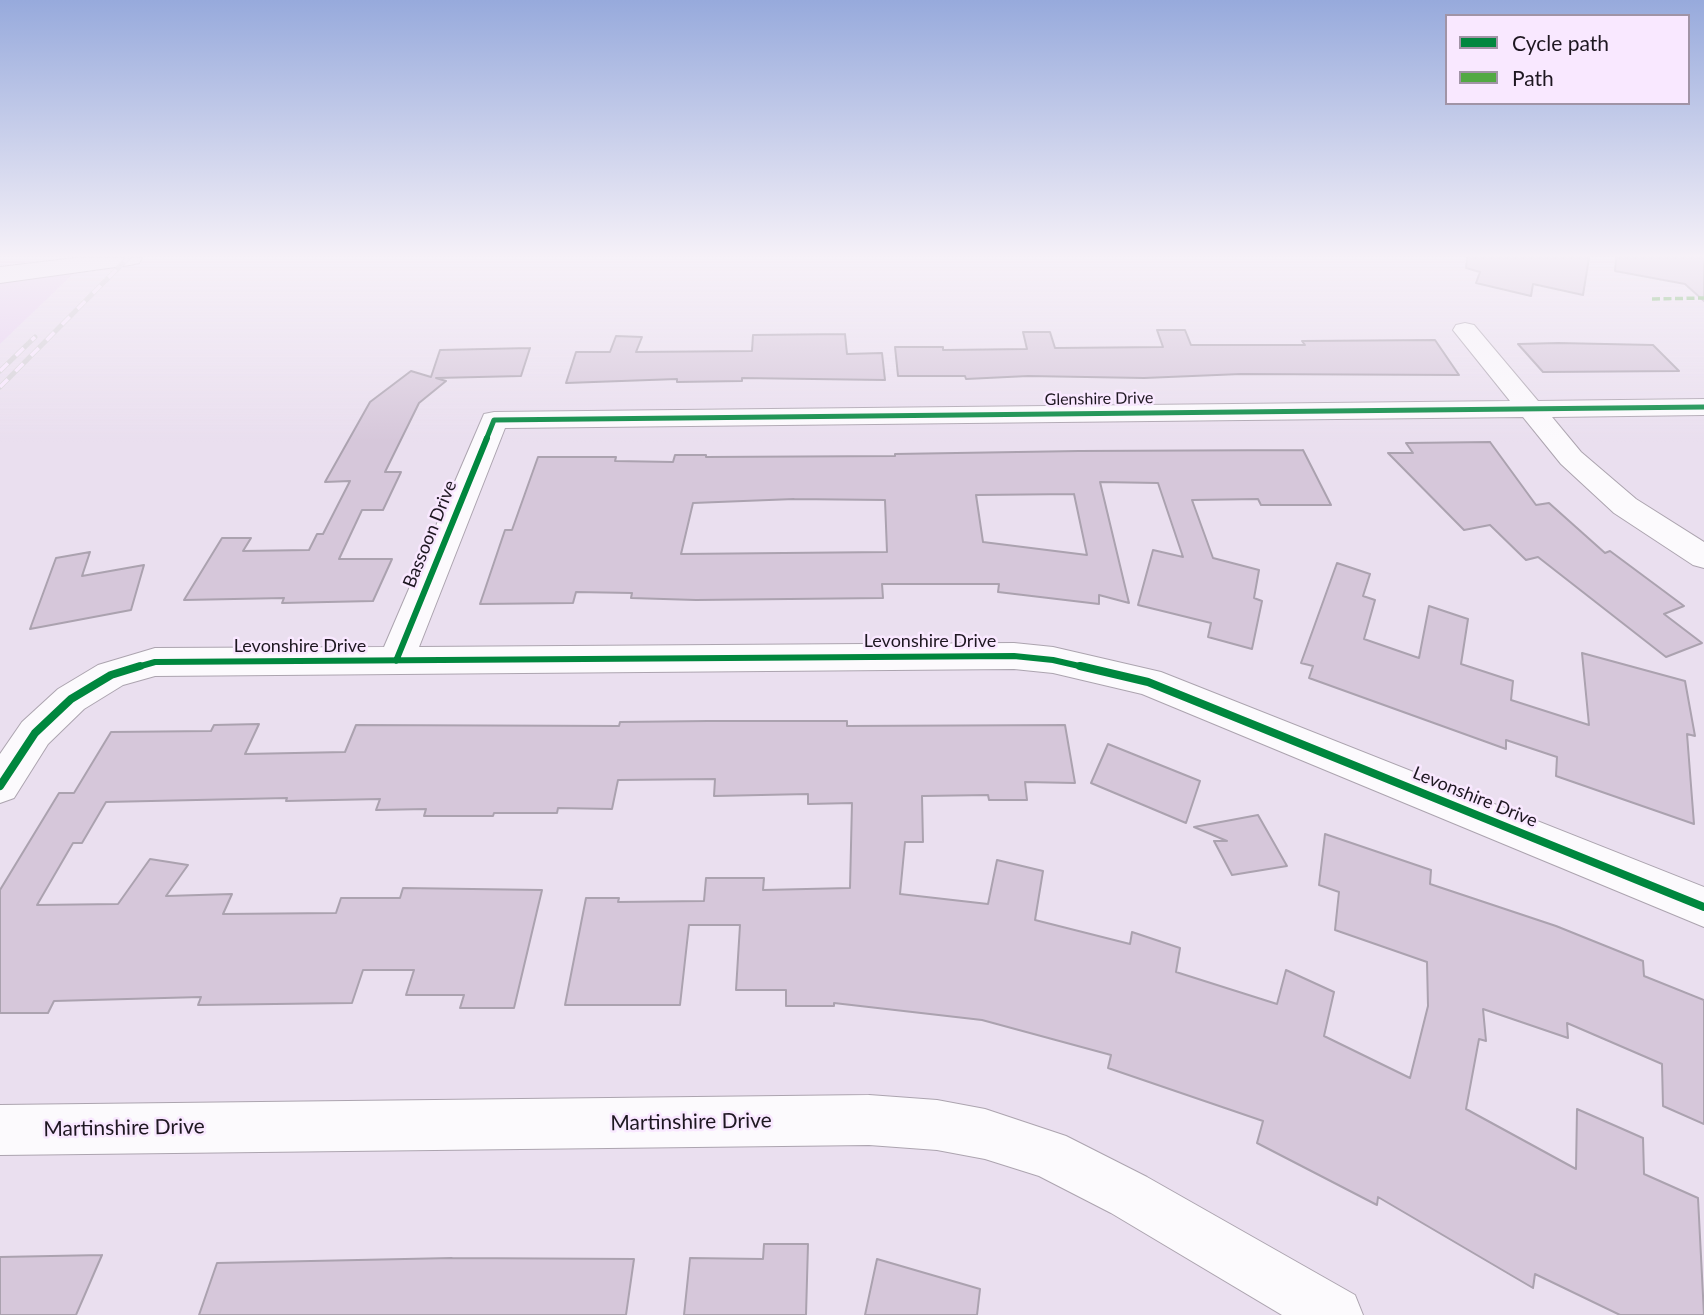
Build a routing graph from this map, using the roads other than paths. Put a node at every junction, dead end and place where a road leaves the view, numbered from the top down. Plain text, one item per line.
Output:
1 (1465, 330) dead end
2 (1704, 407) edge
3 (1529, 409) junction
4 (494, 419) joint
5 (1704, 557) edge
6 (396, 661) junction
7 (0, 786) edge
8 (1704, 907) edge
9 (0, 1130) edge
10 (1335, 1315) edge

1 - 3 street
2 - 3 street, Glenshire Drive
3 - 4 street, Glenshire Drive
3 - 5 street
4 - 6 street, Bassoon Drive
6 - 7 street, Levonshire Drive
6 - 8 street, Levonshire Drive
9 - 10 street, Martinshire Drive

